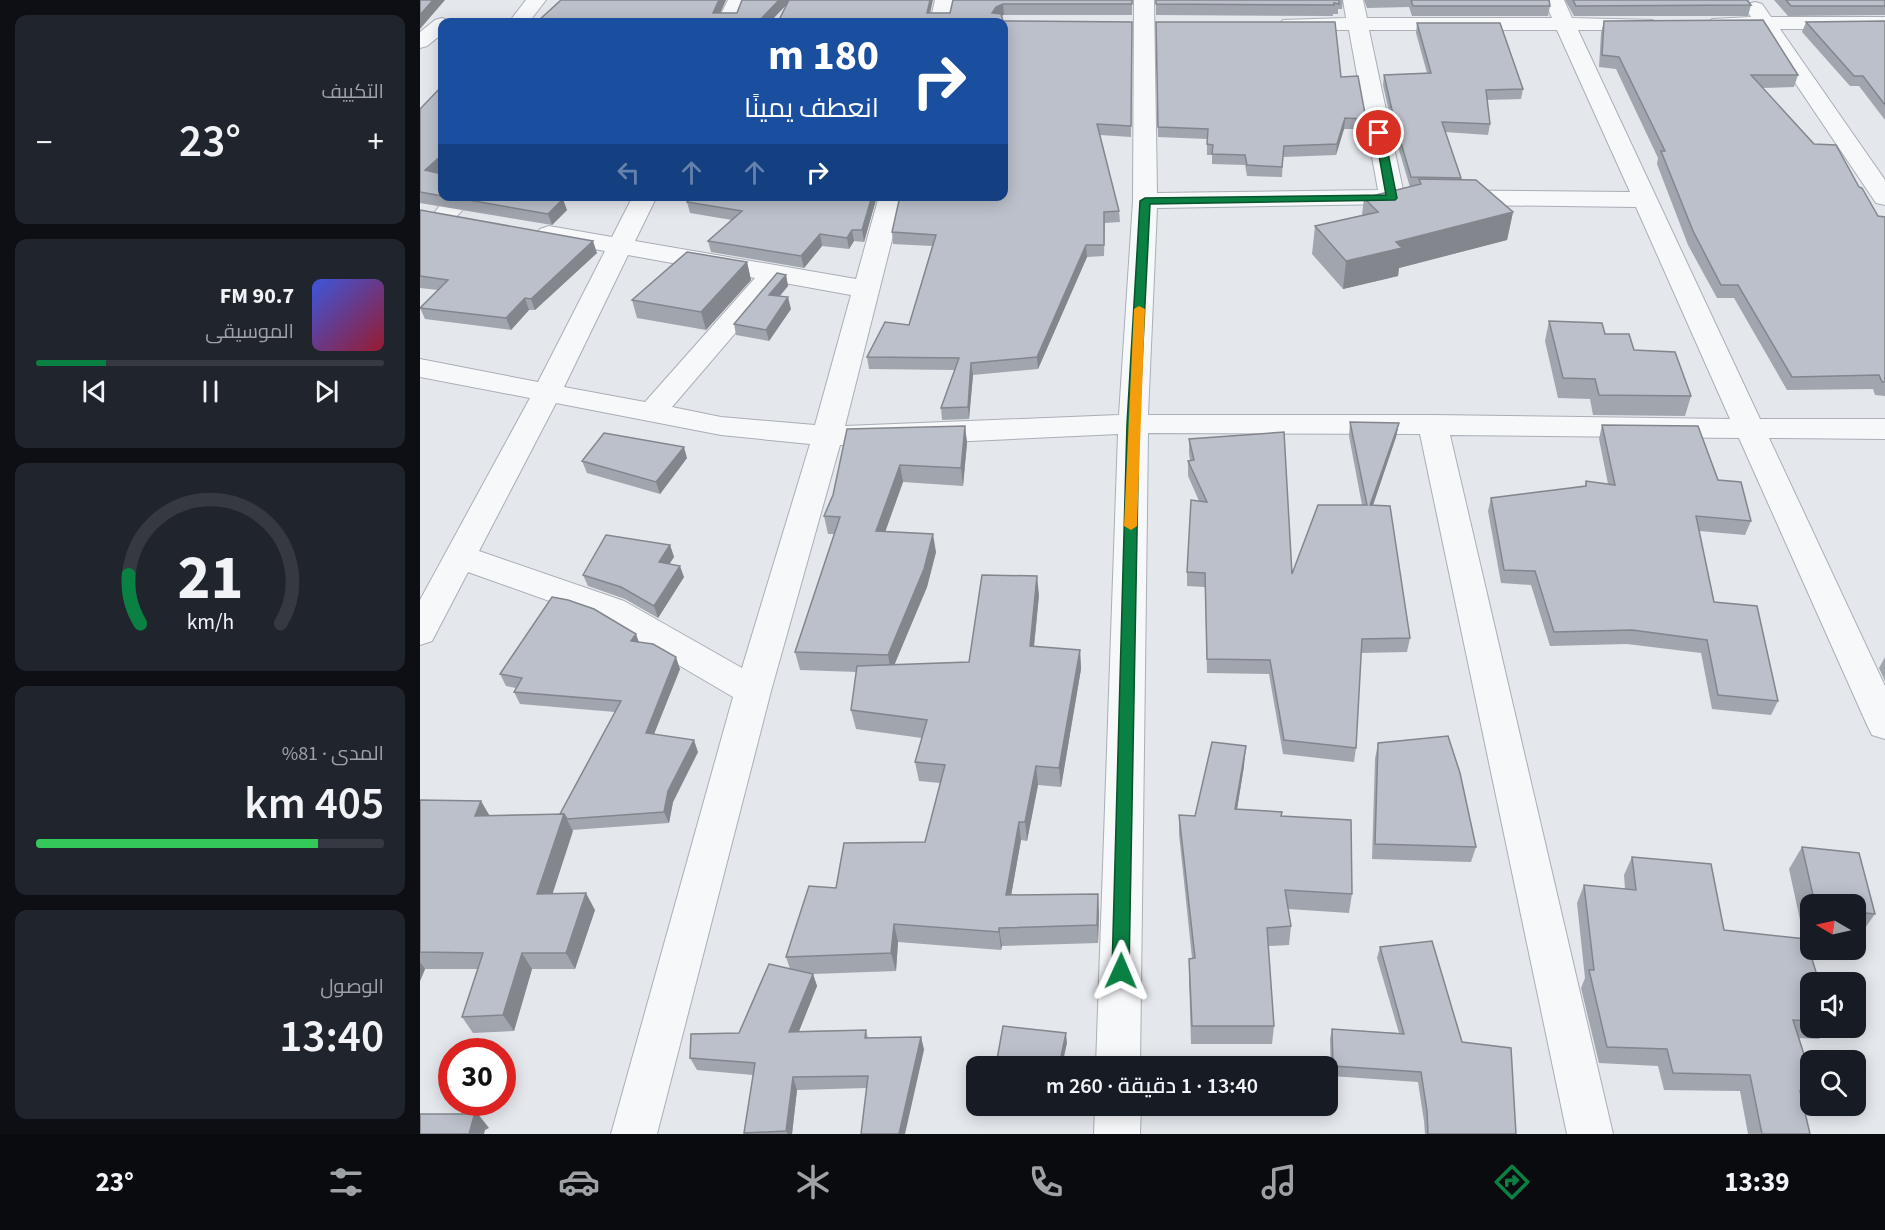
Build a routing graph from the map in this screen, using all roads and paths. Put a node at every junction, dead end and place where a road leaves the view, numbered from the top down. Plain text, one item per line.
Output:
1 (536, 0) edge
2 (738, 0) edge
3 (945, 0) edge
4 (1353, 0) edge
5 (1750, 0) edge
6 (1560, 13) edge
7 (1144, 17) edge
8 (522, 18) edge
9 (729, 18) edge
10 (941, 18) edge
11 (1765, 23) junction
12 (1885, 23) edge
13 (420, 24) edge
14 (438, 24) edge
15 (1275, 24) edge
16 (1671, 24) edge
17 (1695, 24) edge
18 (1358, 25) junction
19 (438, 27) edge
20 (420, 42) edge
21 (1392, 198) junction
22 (1885, 198) edge
23 (1647, 200) junction
24 (643, 201) edge
25 (890, 201) edge
26 (1145, 201) junction
27 (527, 230) edge
28 (621, 247) junction
29 (773, 273) junction
30 (865, 289) junction
31 (420, 368) edge
32 (548, 391) junction
33 (651, 413) junction
34 (1133, 424) junction
35 (1433, 424) junction
36 (1749, 429) junction
37 (1885, 429) edge
38 (827, 437) junction
39 (460, 557) junction
40 (420, 632) edge
41 (753, 691) junction
42 (1885, 725) edge
43 (1119, 1056) edge
44 (1118, 1116) edge
45 (634, 1134) edge
46 (1117, 1134) edge
47 (1590, 1134) edge

1 - 8 street
2 - 9 street
3 - 10 street
4 - 18 street
5 - 11 street
6 - 16 street
6 - 18 street
6 - 23 street
7 - 26 street
11 - 12 street
11 - 17 street
11 - 22 street
13 - 14 street
15 - 18 street
18 - 21 street
19 - 20 street
21 - 23 street
21 - 26 street
23 - 36 street
24 - 28 street
25 - 30 street
26 - 34 street
27 - 28 street
28 - 29 street
28 - 32 street
29 - 30 street
29 - 33 street
30 - 38 street
31 - 32 street
32 - 33 street
32 - 39 street
33 - 38 street
34 - 35 street
34 - 38 street
34 - 43 street
35 - 36 street
35 - 47 street
36 - 37 street
36 - 42 street
38 - 41 street
39 - 40 street
39 - 41 street
41 - 45 street
44 - 46 street

